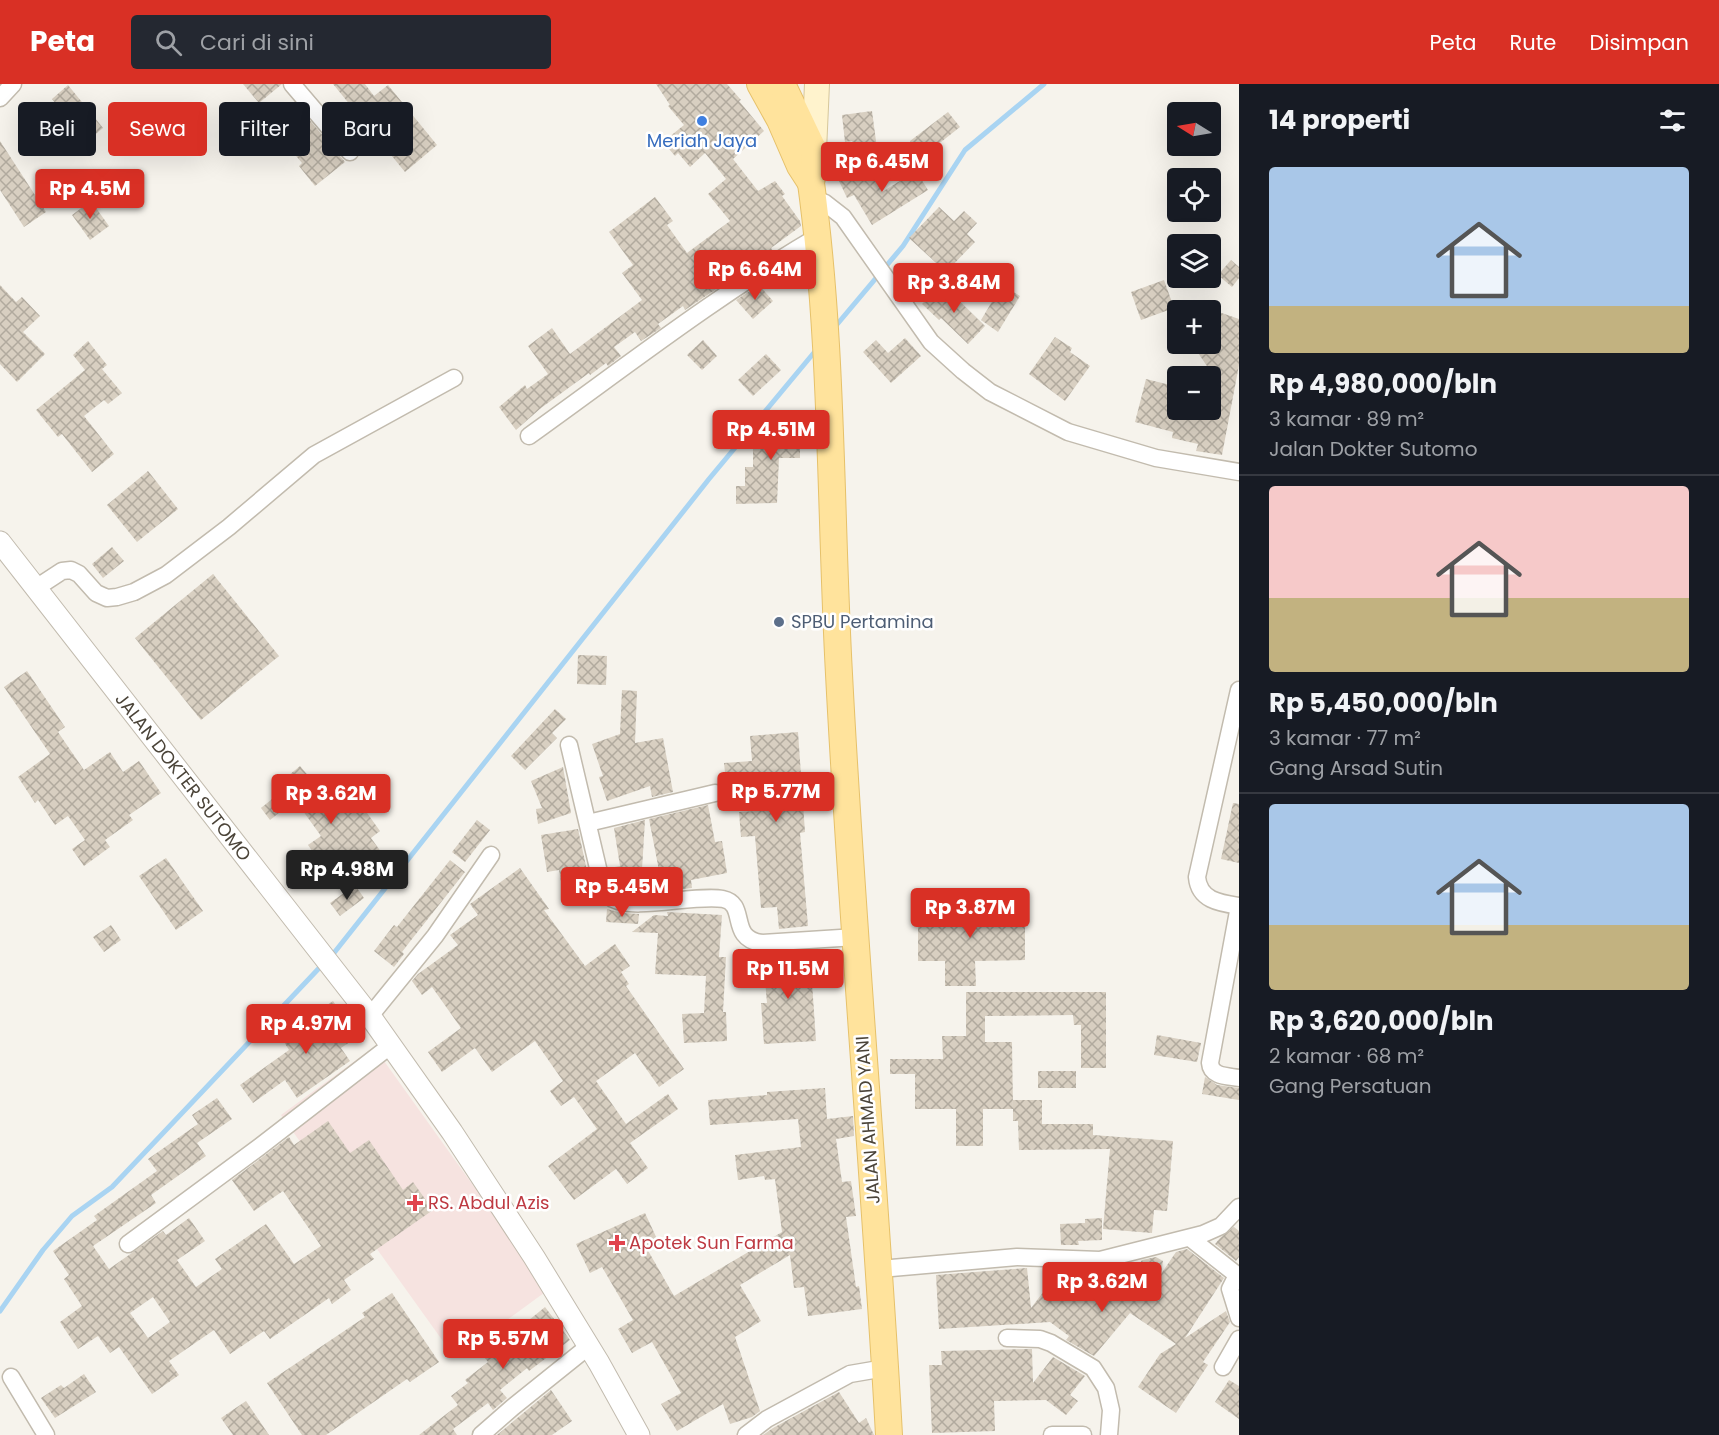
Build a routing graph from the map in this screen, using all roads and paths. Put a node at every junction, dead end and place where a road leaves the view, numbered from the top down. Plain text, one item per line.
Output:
1 (13, 84) edge
2 (292, 84) edge
3 (760, 84) edge
4 (782, 84) edge
5 (817, 84) edge
6 (0, 98) edge
7 (322, 119) edge
8 (809, 175) junction
9 (817, 237) junction
10 (454, 378) dead end
11 (529, 436) dead end
12 (1239, 472) edge
13 (0, 542) edge
14 (36, 588) junction
15 (1239, 690) edge
16 (569, 745) dead end
17 (715, 793) dead end
18 (588, 823) junction
19 (491, 855) dead end
20 (1239, 906) edge
21 (855, 937) junction
22 (370, 1016) junction
23 (390, 1046) junction
24 (1239, 1078) edge
25 (1239, 1207) edge
26 (1190, 1238) junction
27 (128, 1244) dead end
28 (880, 1269) junction
29 (1239, 1318) edge
30 (1007, 1338) dead end
31 (1239, 1339) edge
32 (589, 1346) junction
33 (1222, 1367) dead end
34 (885, 1368) junction
35 (11, 1377) dead end
36 (46, 1435) edge
37 (481, 1435) edge
38 (639, 1435) edge
39 (746, 1435) edge
40 (889, 1435) edge
41 (1052, 1435) edge
42 (1083, 1435) edge
43 (1109, 1435) edge

1 - 6 street
2 - 7 street
3 - 8 main road
4 - 8 main road
5 - 8 main road
8 - 9 main road, JALAN AHMAD YANI
8 - 12 street
9 - 11 street
9 - 21 main road, JALAN AHMAD YANI
10 - 14 street
13 - 14 street, JALAN DOKTER SUTOMO
14 - 22 street, JALAN DOKTER SUTOMO
15 - 20 street
16 - 18 street
17 - 18 street
18 - 21 street
19 - 22 street
20 - 24 street
21 - 28 main road, JALAN AHMAD YANI
22 - 23 street, JALAN DOKTER SUTOMO
23 - 27 street
23 - 32 street, JALAN DOKTER SUTOMO
25 - 26 street
26 - 28 street
26 - 29 street
28 - 34 main road, JALAN AHMAD YANI
30 - 43 street
31 - 33 street
32 - 37 street
32 - 38 street, JALAN DOKTER SUTOMO
34 - 39 street
34 - 40 main road, JALAN AHMAD YANI
35 - 36 street
41 - 42 street

